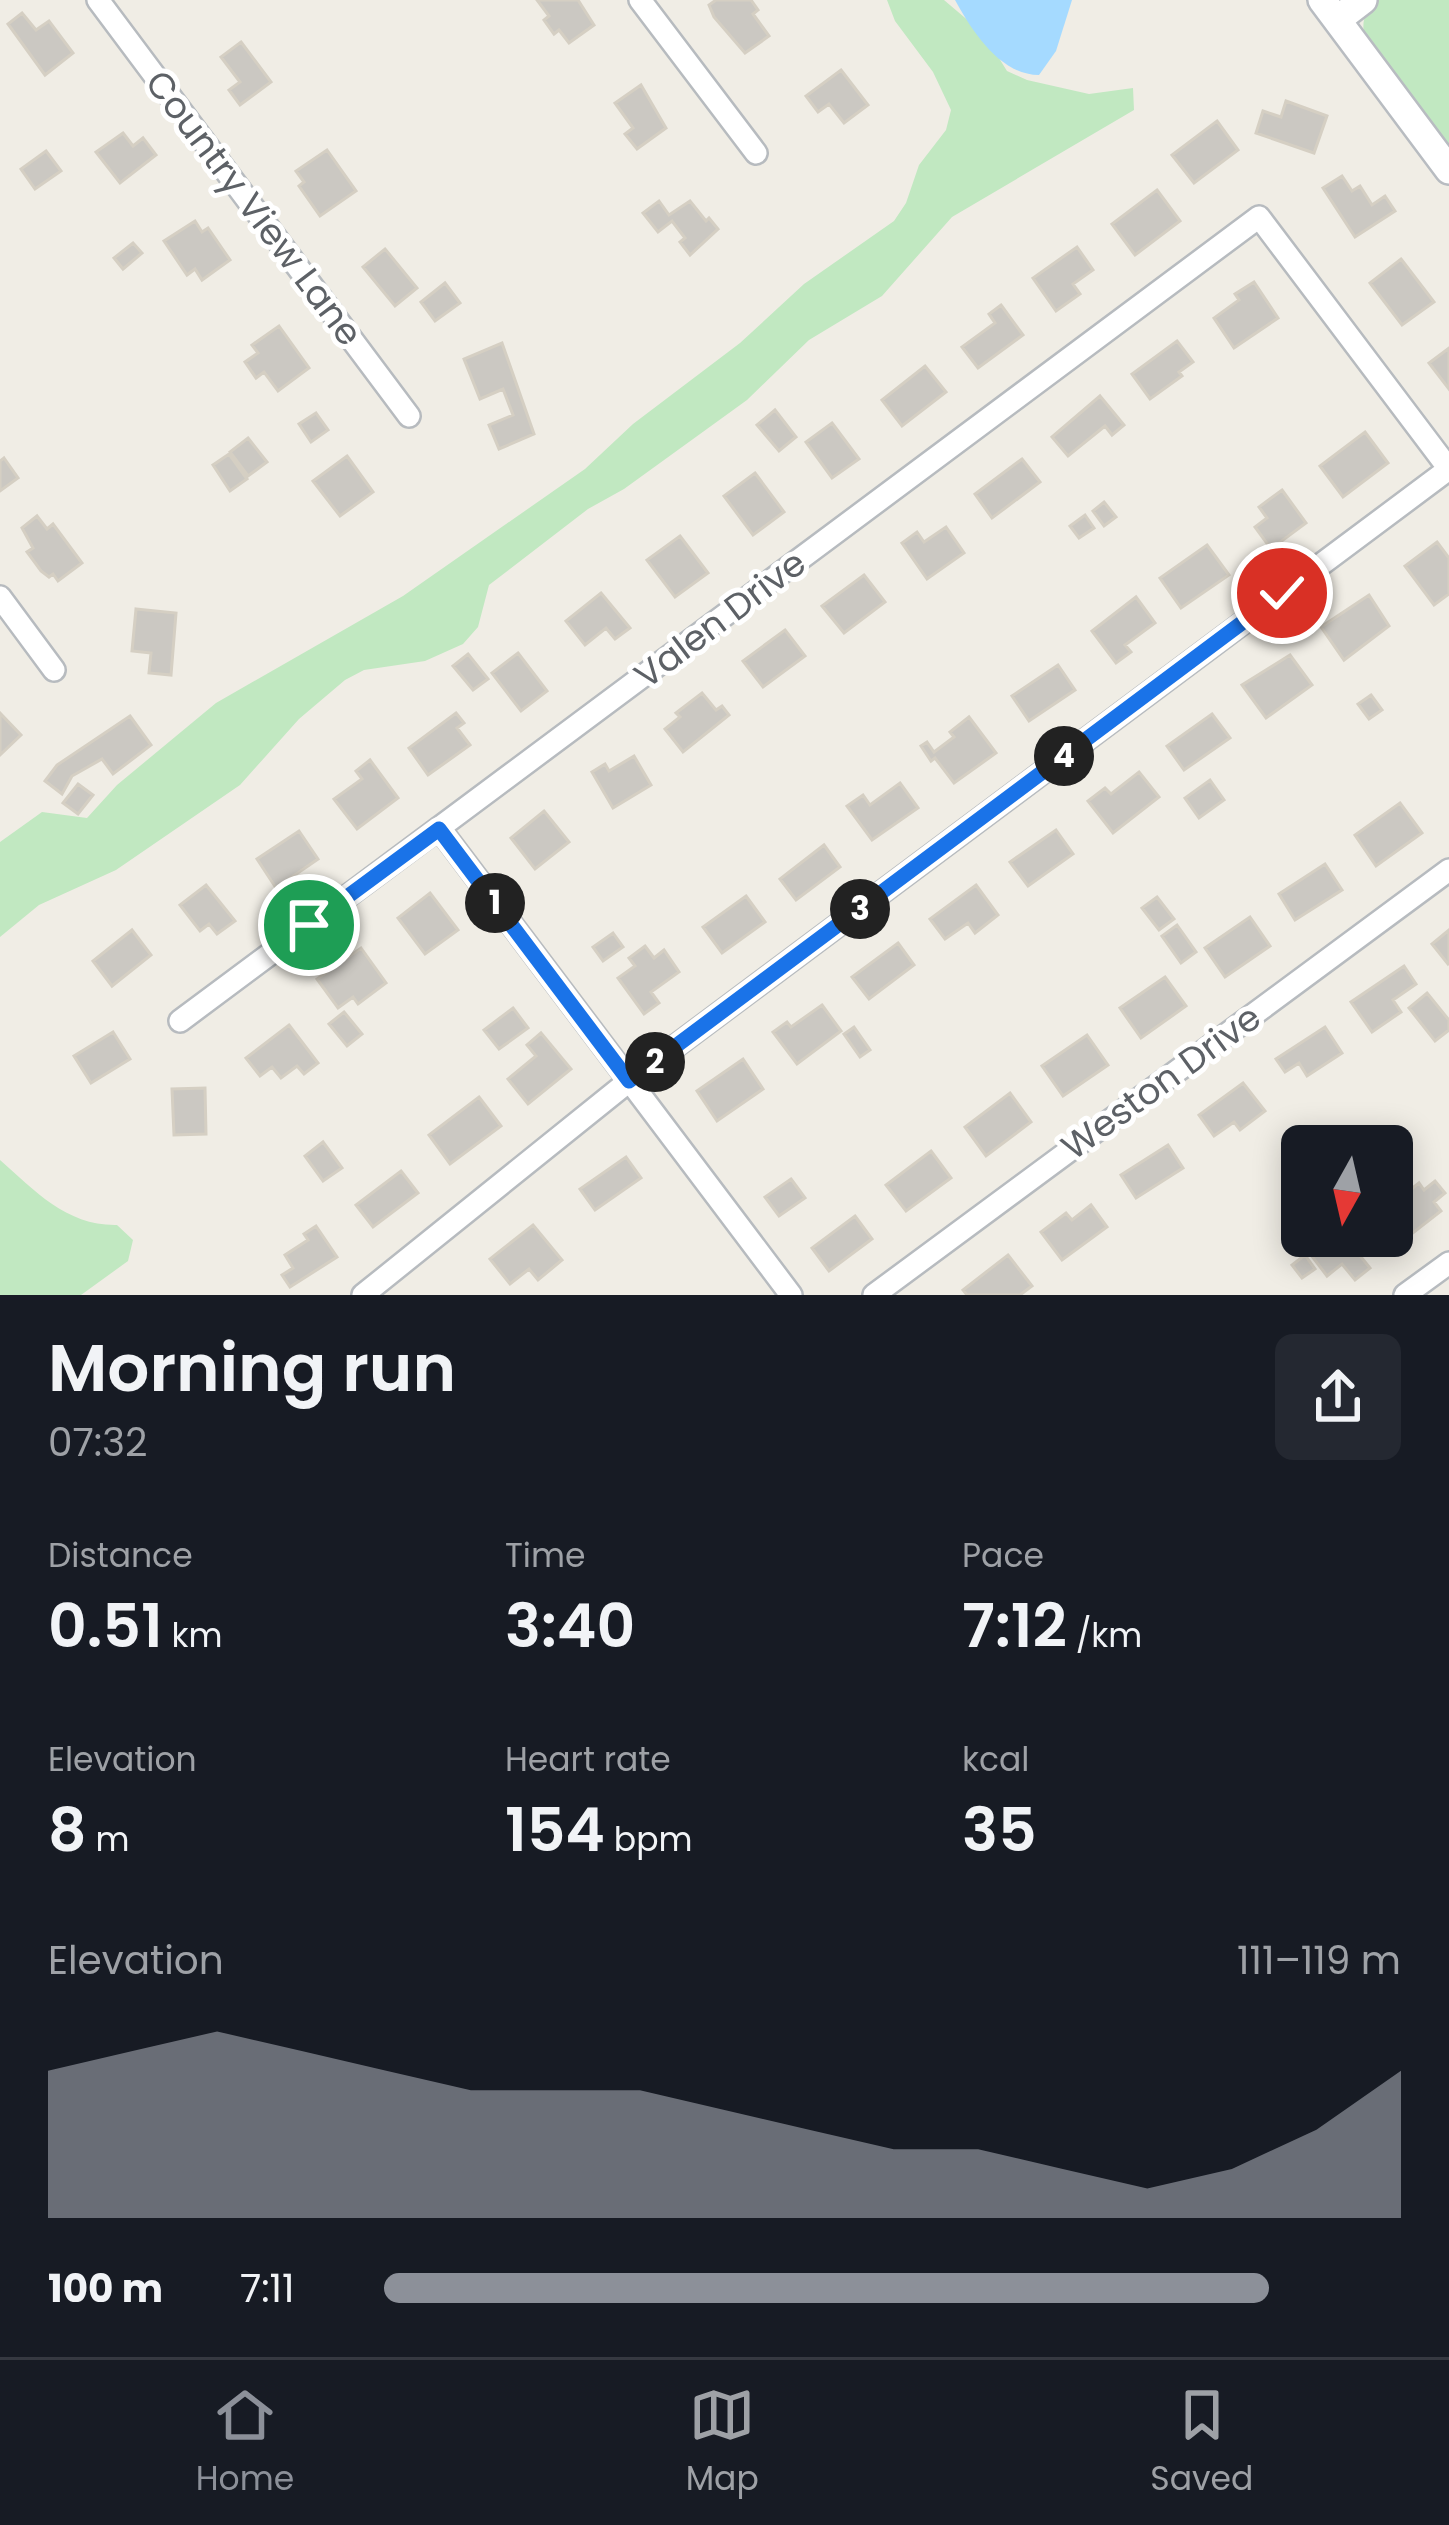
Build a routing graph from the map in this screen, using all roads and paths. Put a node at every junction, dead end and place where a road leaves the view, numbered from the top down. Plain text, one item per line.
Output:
1 (98, 0) edge
2 (640, 0) edge
3 (1363, 0) edge
4 (1330, 10) edge
5 (756, 153) dead end
6 (1449, 170) edge
7 (409, 416) dead end
8 (1449, 469) edge
9 (0, 597) edge
10 (54, 670) dead end
11 (439, 829) junction
12 (1449, 870) edge
13 (180, 1022) dead end
14 (629, 1081) junction
15 (1449, 1263) edge
16 (363, 1295) edge
17 (791, 1295) edge
18 (874, 1295) edge
19 (1406, 1295) edge

1 - 7 street, Country View Lane
2 - 5 street
3 - 4 street
4 - 6 street
8 - 11 street, Valen Drive
8 - 14 street
9 - 10 street
11 - 13 street, Valen Drive
11 - 14 street
12 - 18 street, Weston Drive
14 - 16 street
14 - 17 street
15 - 19 street

